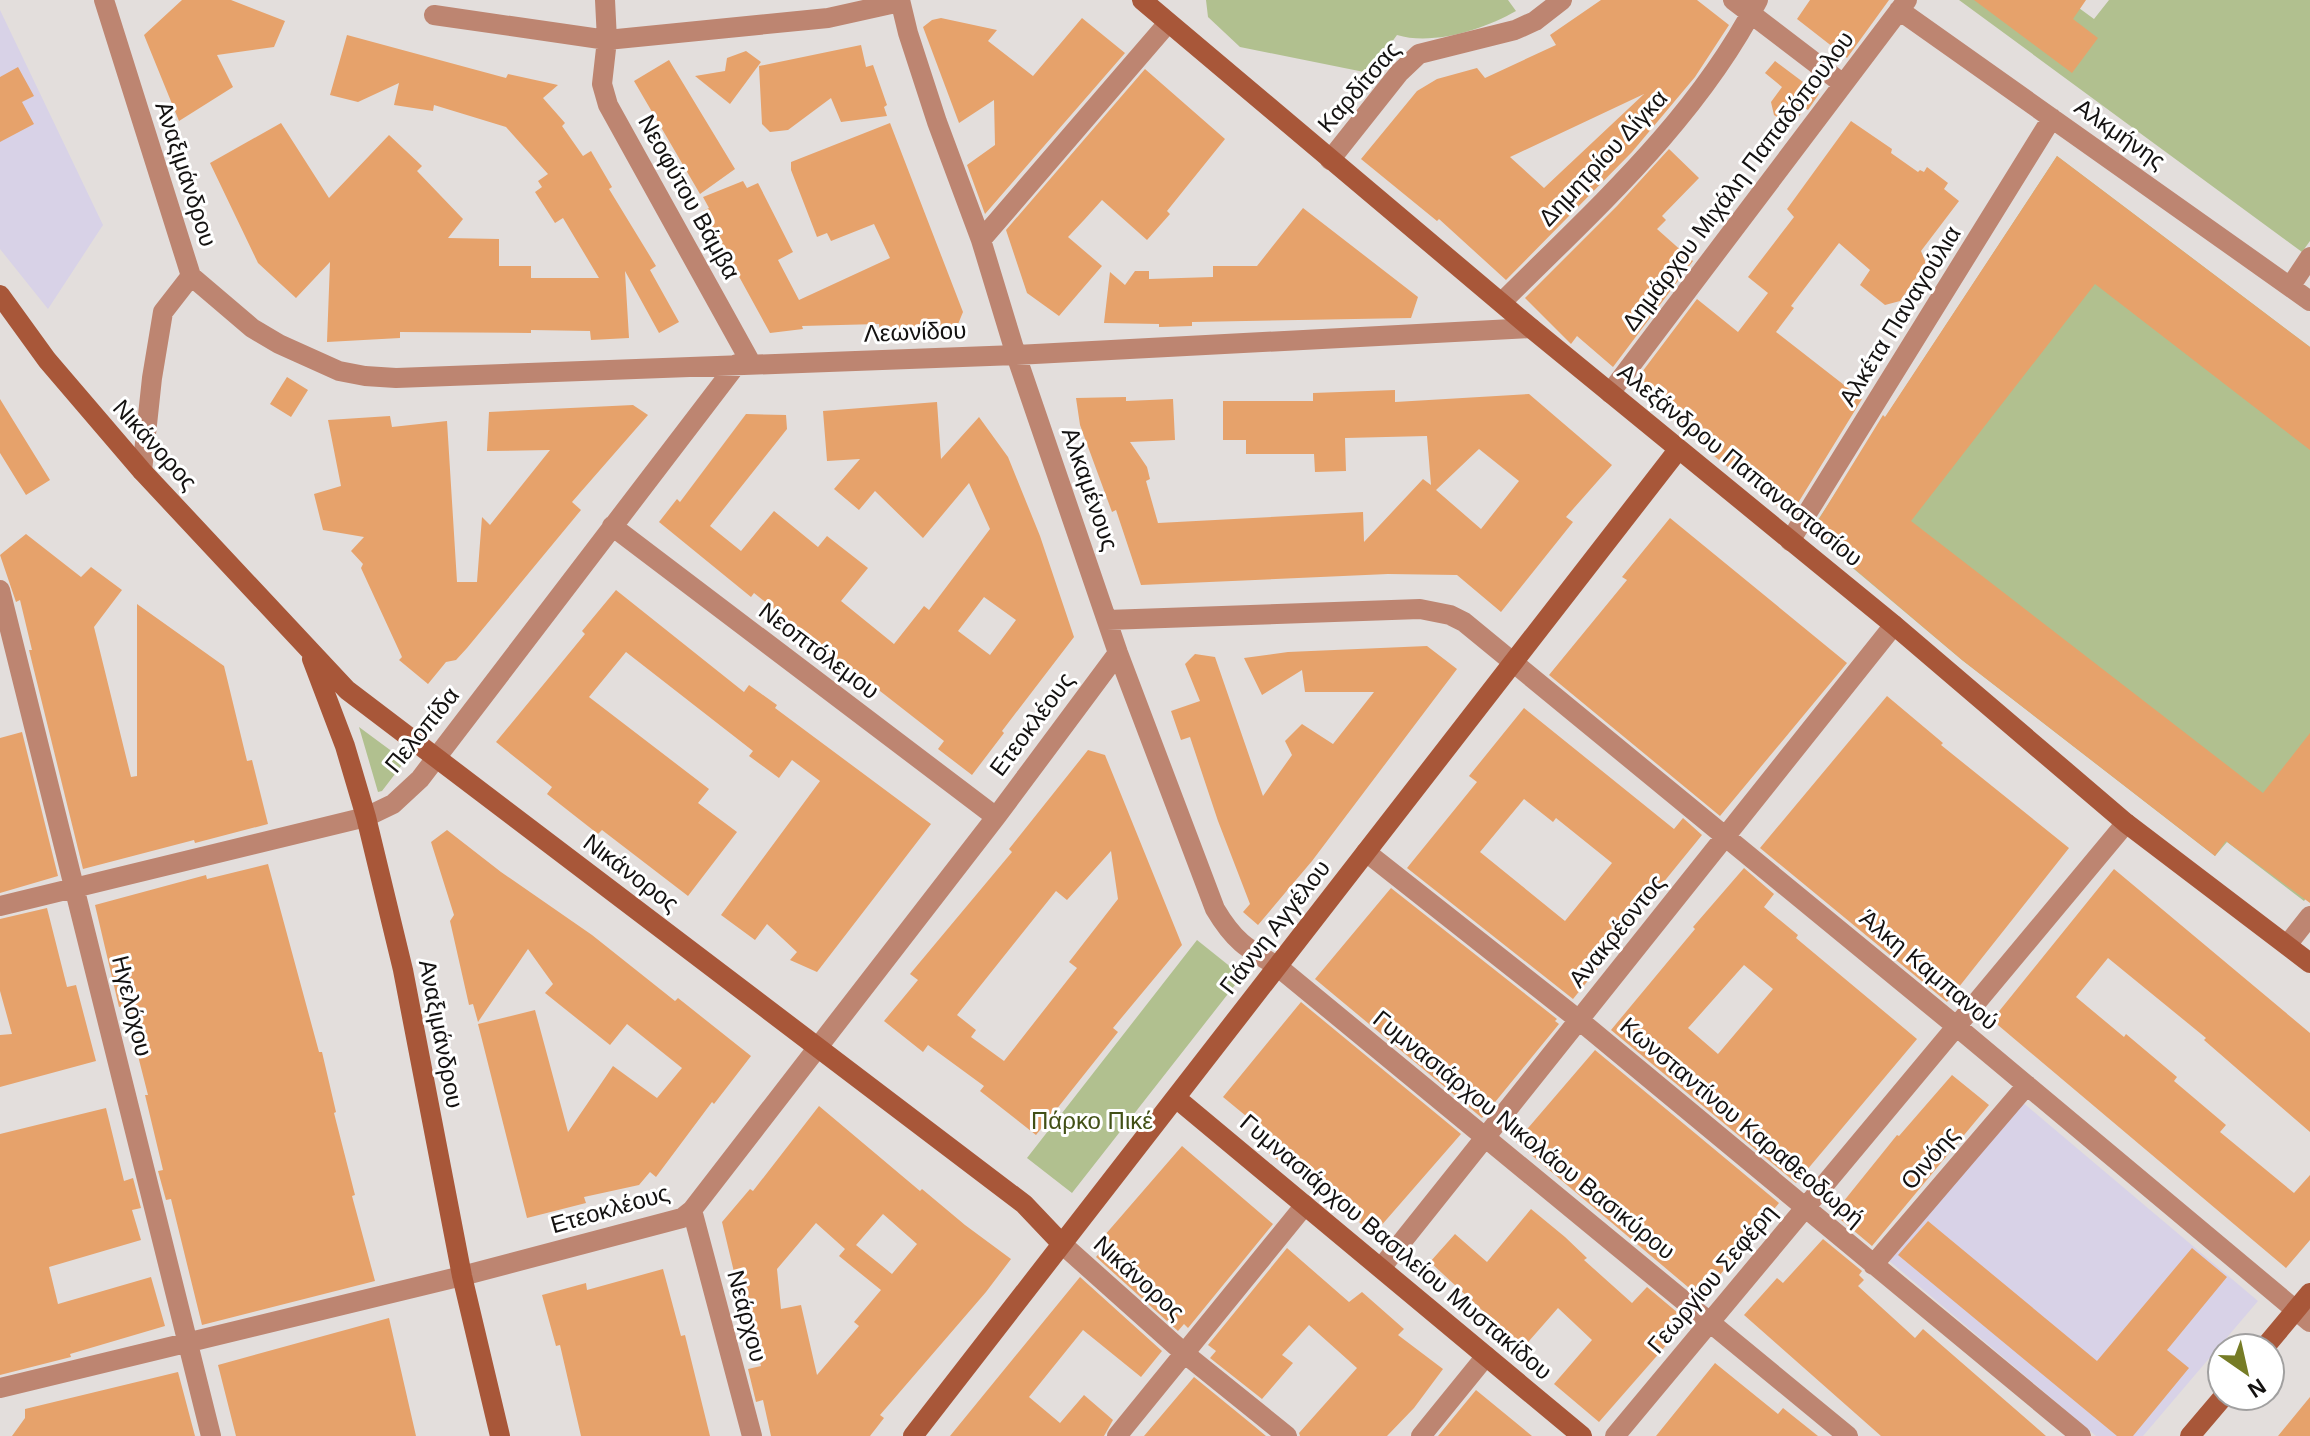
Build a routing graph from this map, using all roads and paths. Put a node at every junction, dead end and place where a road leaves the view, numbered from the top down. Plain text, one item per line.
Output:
1 (104, 0) edge
2 (605, 0) edge
3 (1142, 0) edge
4 (1562, 0) edge
5 (1733, 0) edge
6 (900, 1) edge
7 (1903, 5) edge
8 (1754, 7) edge
9 (434, 15) dead end
10 (1168, 23) junction
11 (606, 45) junction
12 (1843, 84) junction
13 (2052, 118) junction
14 (1330, 160) junction
15 (981, 240) junction
16 (2310, 257) edge
17 (191, 276) junction
18 (2290, 287) junction
19 (0, 295) edge
20 (2310, 301) edge
21 (1502, 302) junction
22 (1531, 328) junction
23 (1016, 355) junction
24 (304, 356) joint
25 (744, 364) junction
26 (1610, 393) junction
27 (1678, 450) junction
28 (142, 471) junction
29 (612, 526) junction
30 (1790, 541) junction
31 (0, 590) edge
32 (1107, 620) junction
33 (1894, 625) junction
34 (308, 648) junction
35 (1118, 653) junction
36 (1514, 661) junction
37 (436, 758) junction
38 (366, 817) junction
39 (996, 817) junction
40 (2126, 823) junction
41 (1726, 836) junction
42 (1366, 852) junction
43 (76, 888) junction
44 (0, 906) edge
45 (2310, 916) edge
46 (2287, 945) junction
47 (2310, 963) edge
48 (1277, 966) junction
49 (1579, 1020) junction
50 (1956, 1026) junction
51 (816, 1046) junction
52 (2027, 1085) junction
53 (1176, 1098) junction
54 (1485, 1137) junction
55 (1305, 1205) junction
56 (1804, 1209) junction
57 (692, 1210) junction
58 (1062, 1244) junction
59 (1873, 1265) junction
60 (1381, 1268) junction
61 (462, 1276) junction
62 (2310, 1293) edge
63 (2303, 1316) edge
64 (1710, 1321) junction
65 (2284, 1332) edge
66 (189, 1342) junction
67 (1184, 1353) junction
68 (1486, 1356) junction
69 (0, 1388) edge
70 (2210, 1412) edge
71 (211, 1436) edge
72 (500, 1436) edge
73 (752, 1436) edge
74 (913, 1436) edge
75 (1117, 1436) edge
76 (1287, 1436) edge
77 (1421, 1436) edge
78 (1582, 1436) edge
79 (1615, 1436) edge
80 (1848, 1436) edge
81 (2081, 1436) edge
82 (2190, 1436) edge

1 - 17 street, Αναξιμάνδρου
2 - 11 street, Νεοφύτου Βάμβα
3 - 10 street, Αλεξάνδρου Παπαναστασίου
4 - 14 street, Καρδίτσας
5 - 8 street
6 - 11 street
6 - 15 street, Αλκαμένους
7 - 12 street, Δημάρχου Μιχάλη Παπαδόπουλου
7 - 13 street, Αλκμήνης
8 - 12 street
8 - 21 street, Δημητρίου Δίγκα
9 - 11 street
10 - 14 street, Αλεξάνδρου Παπαναστασίου
10 - 15 street
11 - 25 street, Νεοφύτου Βάμβα
12 - 26 street, Δημάρχου Μιχάλη Παπαδόπουλου
13 - 18 street, Αλκμήνης
13 - 30 street, Αλκέτα Παναγούλια
14 - 21 street, Αλεξάνδρου Παπαναστασίου
15 - 23 street, Αλκαμένους
16 - 18 street
17 - 24 street, Αναξιμάνδρου
17 - 28 street
18 - 20 street, Αλκμήνης
19 - 28 street, Νικάνορος
21 - 22 street, Αλεξάνδρου Παπαναστασίου
22 - 23 street, Λεωνίδου
22 - 26 street, Αλεξάνδρου Παπαναστασίου
23 - 25 street, Λεωνίδου
23 - 32 street, Αλκαμένους
24 - 25 street, Λεωνίδου
25 - 29 street, Πελοπίδα
26 - 27 street, Αλεξάνδρου Παπαναστασίου
27 - 30 street, Αλεξάνδρου Παπαναστασίου
27 - 36 street, Γιάννη Αγγέλου
28 - 34 street, Νικάνορος
29 - 37 street, Πελοπίδα
29 - 39 street, Νεοπτόλεμου
30 - 33 street, Αλεξάνδρου Παπαναστασίου
31 - 43 street, Ηγελόχου
32 - 35 street, Αλκαμένους
32 - 36 street
33 - 40 street, Αλεξάνδρου Παπαναστασίου
33 - 41 street, Ανακρέοντος
34 - 37 street, Νικάνορος
34 - 38 street, Αναξιμάνδρου
35 - 39 street, Ετεοκλέους
35 - 48 street, Αλκαμένους
36 - 41 street, Άλκη Καμπανού
36 - 42 street, Γιάννη Αγγέλου
37 - 38 street, Πελοπίδα
37 - 51 street, Νικάνορος
38 - 43 street, Πελοπίδα
38 - 61 street, Αναξιμάνδρου
39 - 51 street, Ετεοκλέους
40 - 46 street, Αλεξάνδρου Παπαναστασίου
40 - 50 street, Γεωργίου Σεφέρη
41 - 49 street, Ανακρέοντος
41 - 50 street, Άλκη Καμπανού
42 - 48 street, Γιάννη Αγγέλου
42 - 49 street, Κωνσταντίνου Καραθεοδωρή
43 - 44 street, Πελοπίδα
43 - 66 street, Ηγελόχου
45 - 46 street
46 - 47 street, Αλεξάνδρου Παπαναστασίου
48 - 53 street, Γιάννη Αγγέλου
48 - 54 street, Γυμνασιάρχου Νικολάου Βασικύρου
49 - 54 street, Ανακρέοντος
49 - 56 street, Κωνσταντίνου Καραθεοδωρή
50 - 52 street, Άλκη Καμπανού
50 - 56 street, Γεωργίου Σεφέρη
51 - 57 street, Ετεοκλέους
51 - 58 street, Νικάνορος
52 - 59 street, Οινόης
52 - 63 street, Άλκη Καμπανού
53 - 55 street, Γυμνασιάρχου Βασιλείου Μυστακίδου
53 - 58 street, Γιάννη Αγγέλου
54 - 60 street, Ανακρέοντος
54 - 64 street, Γυμνασιάρχου Νικολάου Βασικύρου
55 - 60 street, Γυμνασιάρχου Βασιλείου Μυστακίδου
55 - 67 street
56 - 59 street, Κωνσταντίνου Καραθεοδωρή
56 - 64 street, Γεωργίου Σεφέρη
57 - 61 street, Ετεοκλέους
57 - 73 street, Νεάρχου
58 - 67 street, Νικάνορος
58 - 74 street, Γιάννη Αγγέλου
59 - 81 street, Κωνσταντίνου Καραθεοδωρή
60 - 68 street, Γυμνασιάρχου Βασιλείου Μυστακίδου
61 - 66 street, Ετεοκλέους
61 - 72 street, Αναξιμάνδρου
62 - 63 street
63 - 65 street
64 - 79 street, Γεωργίου Σεφέρη
64 - 80 street, Γυμνασιάρχου Νικολάου Βασικύρου
66 - 69 street, Ετεοκλέους
66 - 71 street, Ηγελόχου
67 - 75 street
67 - 76 street, Νικάνορος
68 - 77 street
68 - 78 street, Γυμνασιάρχου Βασιλείου Μυστακίδου
70 - 82 street

